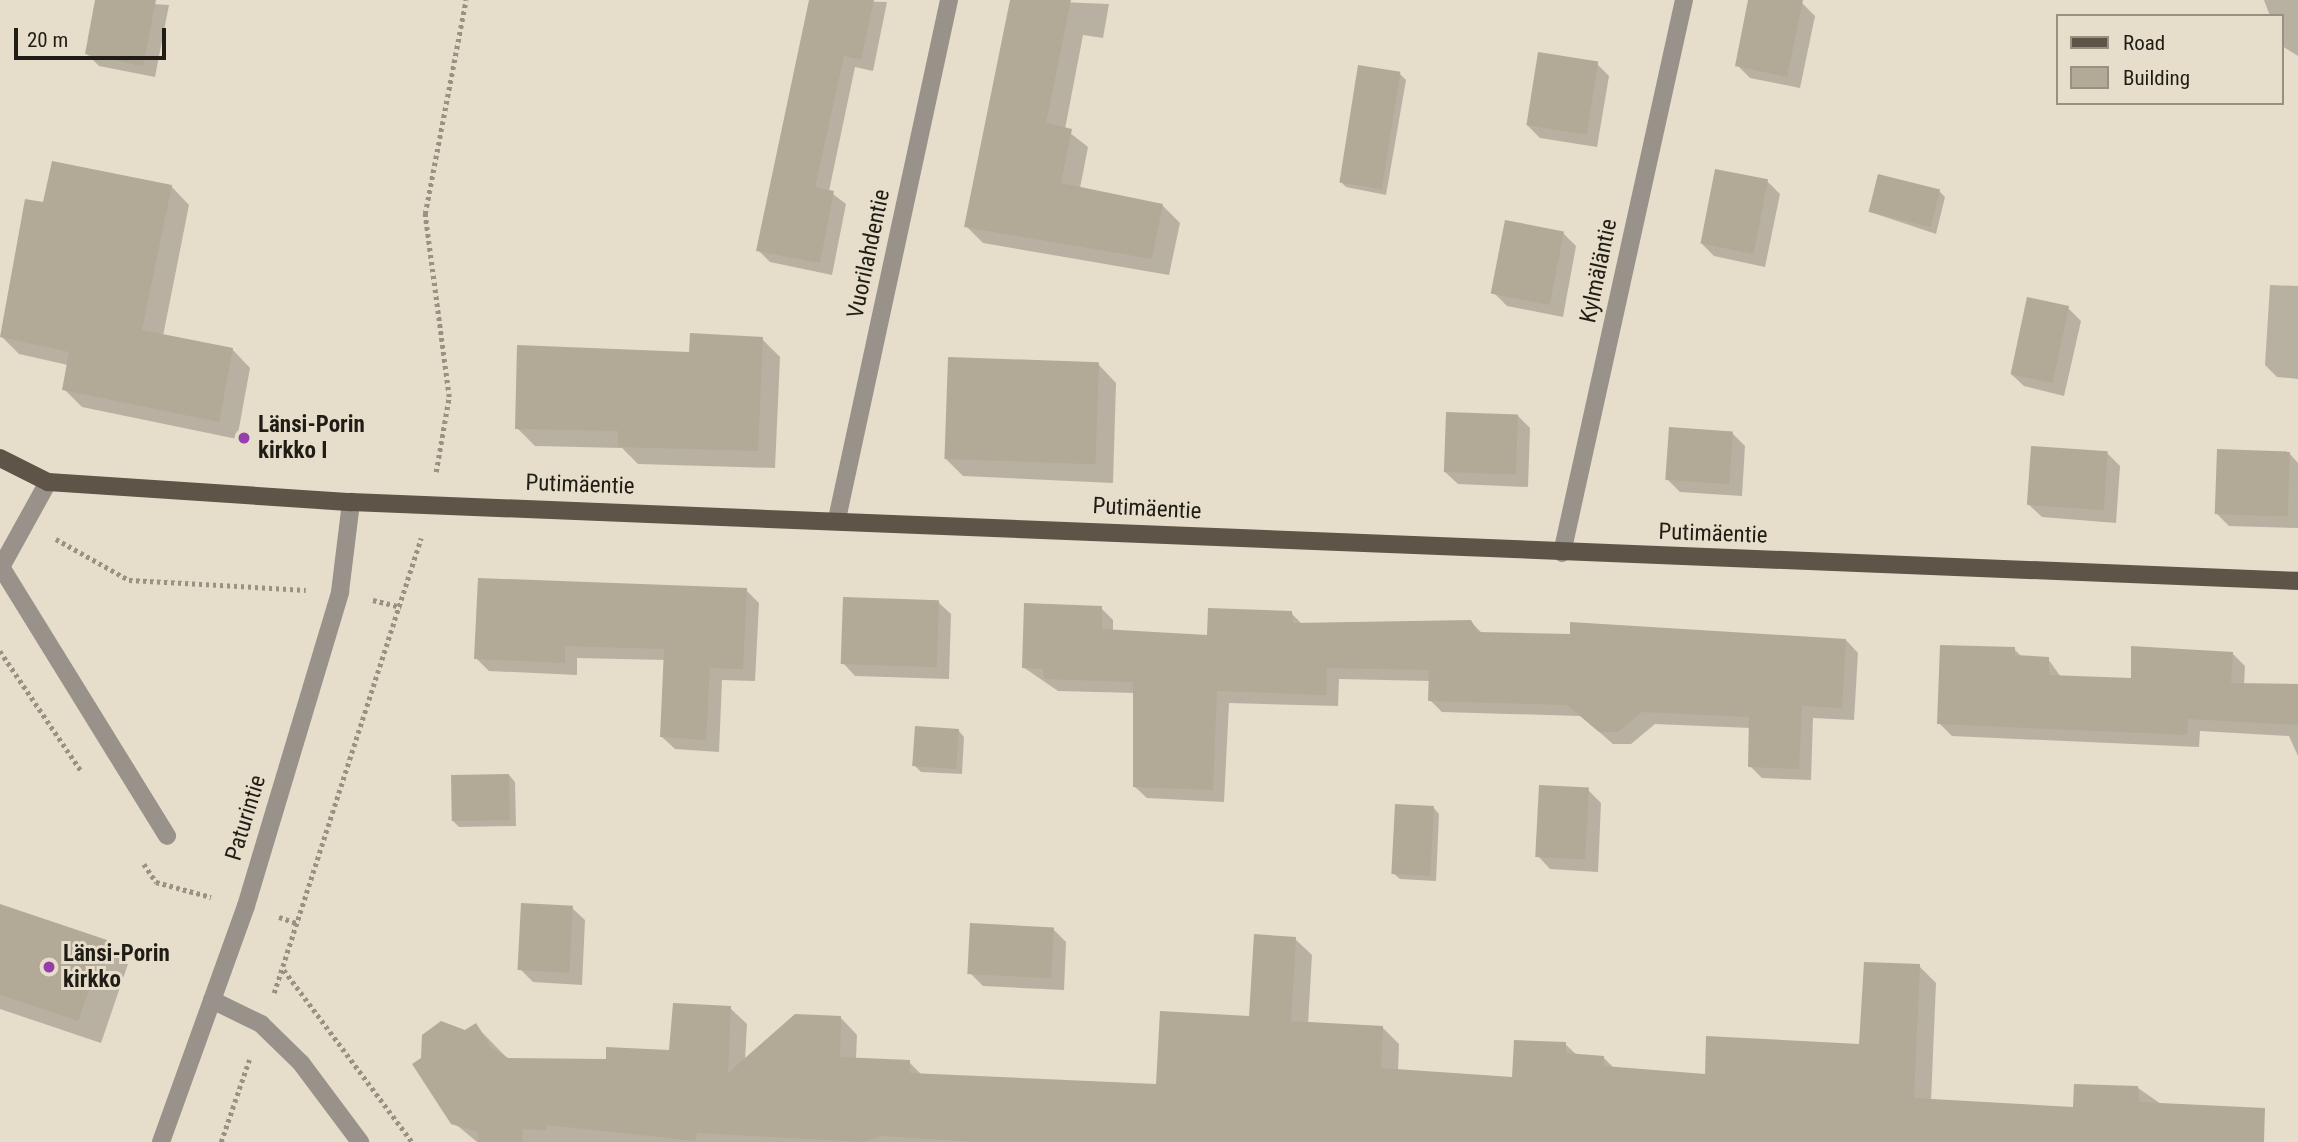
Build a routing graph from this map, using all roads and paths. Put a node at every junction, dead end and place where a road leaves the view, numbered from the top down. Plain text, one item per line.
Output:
1 (466, 0) edge
2 (949, 0) edge
3 (1684, 0) edge
4 (0, 458) edge
5 (48, 482) junction
6 (351, 502) junction
7 (431, 504) junction
8 (837, 519) junction
9 (25, 522) junction
10 (1562, 553) junction
11 (2298, 581) edge
12 (340, 592) junction
13 (401, 607) junction
14 (167, 836) dead end
15 (284, 970) junction
16 (212, 1000) junction
17 (261, 1024) junction
18 (161, 1142) edge
19 (221, 1142) edge
20 (360, 1142) edge
21 (412, 1142) edge

1 - 7 path
2 - 8 street, Vuorilahdentie
3 - 10 street, Kylmäläntie
4 - 5 main road, Putimäentie
5 - 6 main road, Putimäentie
5 - 9 street
6 - 7 main road, Putimäentie
6 - 12 street, Paturintie
7 - 8 main road, Putimäentie
7 - 13 path
8 - 10 main road, Putimäentie
9 - 12 path
9 - 14 street
10 - 11 main road, Putimäentie
12 - 13 path
12 - 16 street, Paturintie
13 - 15 path
15 - 17 path
15 - 21 path
16 - 17 street
16 - 18 street, Paturintie
17 - 19 path
17 - 20 street

